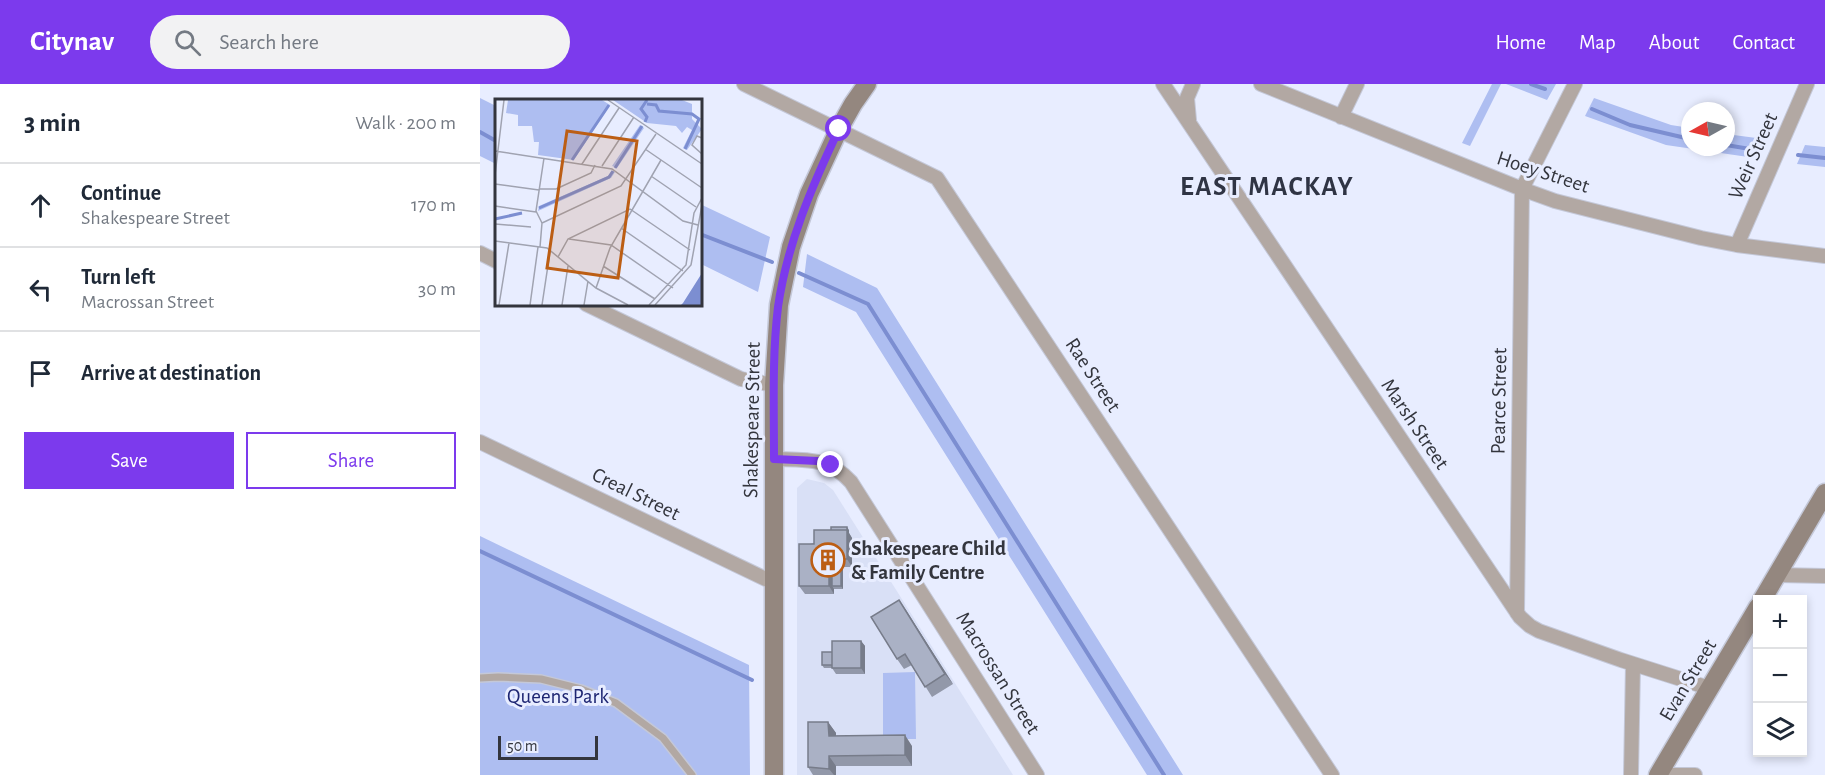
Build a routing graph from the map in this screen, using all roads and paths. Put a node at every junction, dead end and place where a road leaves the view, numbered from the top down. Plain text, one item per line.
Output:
1 (744, 84) edge
2 (867, 84) edge
3 (1163, 84) edge
4 (1193, 84) edge
5 (1261, 84) edge
6 (1358, 84) edge
7 (1575, 84) edge
8 (1807, 84) edge
9 (1341, 117) junction
10 (1191, 125) junction
11 (839, 129) junction
12 (1522, 189) junction
13 (1737, 245) junction
14 (480, 254) edge
15 (1825, 256) edge
16 (495, 261) edge
17 (590, 306) edge
18 (774, 385) junction
19 (480, 442) edge
20 (774, 459) junction
21 (1825, 493) edge
22 (1777, 575) junction
23 (1825, 576) edge
24 (774, 583) junction
25 (1765, 595) edge
26 (1517, 613) junction
27 (1753, 615) edge
28 (1633, 664) junction
29 (480, 678) edge
30 (1710, 688) junction
31 (692, 775) edge
32 (774, 775) edge
33 (1037, 775) edge
34 (1332, 775) edge
35 (1631, 775) edge
36 (1659, 775) edge
37 (1695, 775) edge

1 - 11 street, Rae Street
2 - 11 street, Shakespeare Street
3 - 10 street, Marsh Street
4 - 10 street
5 - 9 street, Hoey Street
6 - 9 street
7 - 12 street
8 - 13 street, Weir Street
9 - 12 street, Hoey Street
10 - 26 street, Marsh Street
11 - 18 street, Shakespeare Street
11 - 34 street, Rae Street
12 - 13 street, Hoey Street
12 - 26 street, Pearce Street
13 - 15 street, Hoey Street
14 - 16 street
17 - 18 street
18 - 20 street, Shakespeare Street
19 - 24 street, Creal Street
20 - 24 street, Shakespeare Street
20 - 33 street, Macrossan Street
21 - 22 street
22 - 23 street
22 - 25 street
24 - 32 street, Shakespeare Street
26 - 28 street, Marsh Street
27 - 30 street, Evan Street
28 - 30 street, Marsh Street
28 - 35 street, Evan Street
29 - 31 lane
30 - 36 street, Evan Street
36 - 37 street

